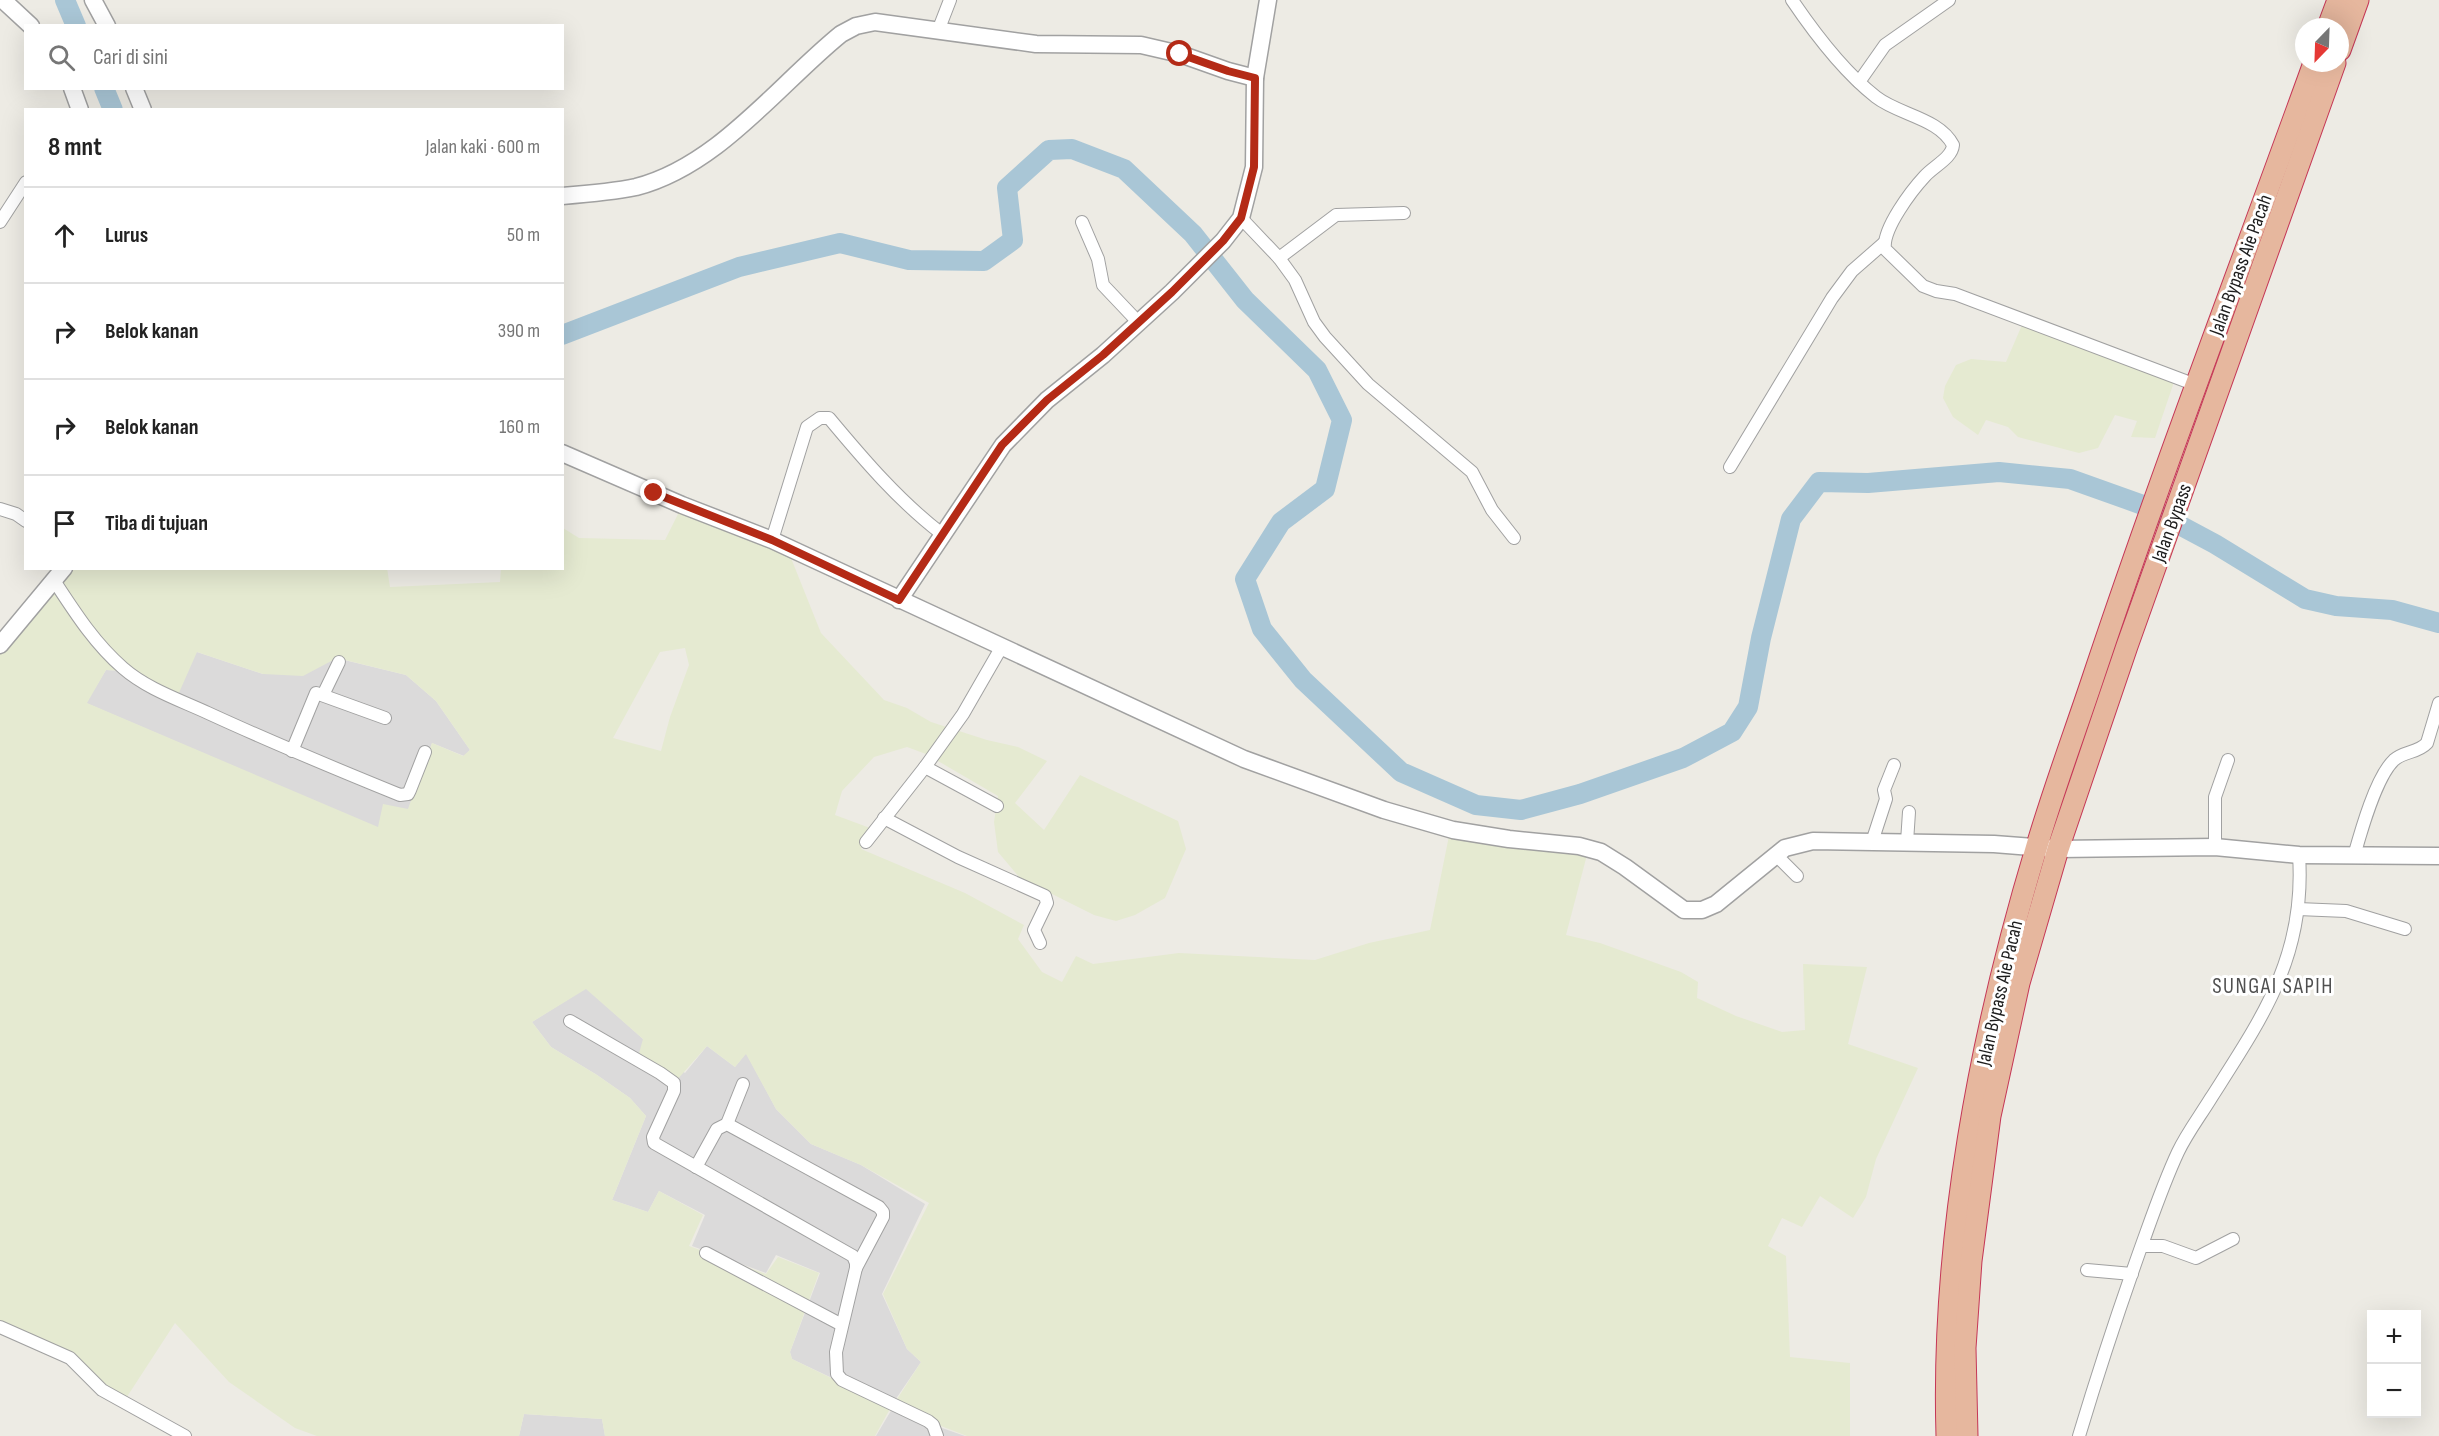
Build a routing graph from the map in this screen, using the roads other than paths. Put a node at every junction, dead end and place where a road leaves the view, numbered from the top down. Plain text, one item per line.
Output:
1 (3, 0) edge
2 (93, 0) edge
3 (951, 0) edge
4 (1268, 0) edge
5 (1792, 0) edge
6 (1949, 0) edge
7 (2338, 0) edge
8 (2358, 0) edge
9 (2331, 18) edge
10 (29, 24) edge
11 (106, 24) edge
12 (2349, 25) edge
13 (938, 30) junction
14 (2311, 72) edge
15 (2332, 72) edge
16 (1255, 78) junction
17 (1860, 82) junction
18 (135, 90) edge
19 (142, 108) edge
20 (24, 185) edge
21 (564, 196) edge
22 (1404, 213) dead end
23 (1241, 218) junction
24 (1, 219) edge
25 (1082, 222) dead end
26 (1884, 243) junction
27 (1279, 258) junction
28 (1138, 323) junction
29 (2196, 385) junction
30 (564, 454) edge
31 (1730, 467) dead end
32 (2165, 467) joint
33 (0, 509) edge
34 (24, 520) edge
35 (942, 534) junction
36 (1514, 538) dead end
37 (772, 540) junction
38 (2130, 566) joint
39 (2154, 573) joint
40 (59, 574) edge
41 (899, 600) junction
42 (0, 645) edge
43 (1001, 648) junction
44 (339, 662) dead end
45 (324, 695) junction
46 (2439, 703) edge
47 (385, 718) dead end
48 (292, 751) junction
49 (425, 752) dead end
50 (2228, 760) dead end
51 (1894, 765) dead end
52 (925, 767) junction
53 (997, 806) dead end
54 (1909, 812) dead end
55 (884, 818) junction
56 (866, 842) dead end
57 (1872, 842) junction
58 (1907, 842) junction
59 (2037, 847) junction
60 (2215, 847) junction
61 (2058, 849) junction
62 (1776, 855) junction
63 (2299, 855) junction
64 (2354, 856) junction
65 (2439, 856) edge
66 (1797, 876) dead end
67 (2298, 909) junction
68 (2405, 929) dead end
69 (1040, 943) dead end
70 (570, 1021) dead end
71 (743, 1084) dead end
72 (727, 1124) junction
73 (696, 1167) junction
74 (2233, 1239) dead end
75 (2142, 1246) junction
76 (706, 1253) dead end
77 (856, 1269) junction
78 (2087, 1270) dead end
79 (2132, 1274) junction
80 (843, 1325) junction
81 (0, 1327) edge
82 (185, 1436) edge
83 (937, 1436) edge
84 (1947, 1436) edge
85 (1967, 1436) edge
86 (2079, 1436) edge

1 - 10 street
2 - 11 street
3 - 13 street
4 - 16 street
5 - 17 street
6 - 17 street
7 - 9 highway
8 - 12 highway
13 - 16 street
13 - 21 street
14 - 29 highway, Jalan Bypass Aie Pacah
15 - 39 highway, Jalan Bypass
16 - 23 street
17 - 26 street
18 - 19 street
20 - 24 street
22 - 27 street
23 - 27 street
23 - 28 street
25 - 28 street
26 - 29 street
26 - 31 street
27 - 36 street
28 - 35 street
29 - 32 highway, Jalan Bypass Aie Pacah
30 - 37 street
32 - 38 highway, Jalan Bypass
33 - 34 street
35 - 37 street
35 - 41 street
37 - 41 street
38 - 59 highway, Jalan Bypass Aie Pacah
39 - 61 highway, Jalan Bypass Aie Pacah
40 - 42 street
40 - 48 street
41 - 43 street
43 - 52 street
43 - 62 street
44 - 45 street
45 - 47 street
45 - 48 street
46 - 64 street
48 - 49 street
50 - 60 street
51 - 57 street
52 - 53 street
52 - 55 street
54 - 58 street
55 - 56 street
55 - 69 street
57 - 58 street
57 - 62 street
58 - 59 street
59 - 61 street
59 - 84 highway, Jalan Bypass Aie Pacah
60 - 61 street
60 - 63 street
61 - 85 highway, Jalan Bypass Aie Pacah
62 - 66 street
63 - 64 street
63 - 67 street
64 - 65 street
67 - 68 street
67 - 75 street
70 - 73 street
71 - 72 street
72 - 73 street
72 - 77 street
73 - 77 street
74 - 75 street
75 - 79 street
76 - 80 street
77 - 80 street
78 - 79 street
79 - 86 street
80 - 83 street
81 - 82 street

